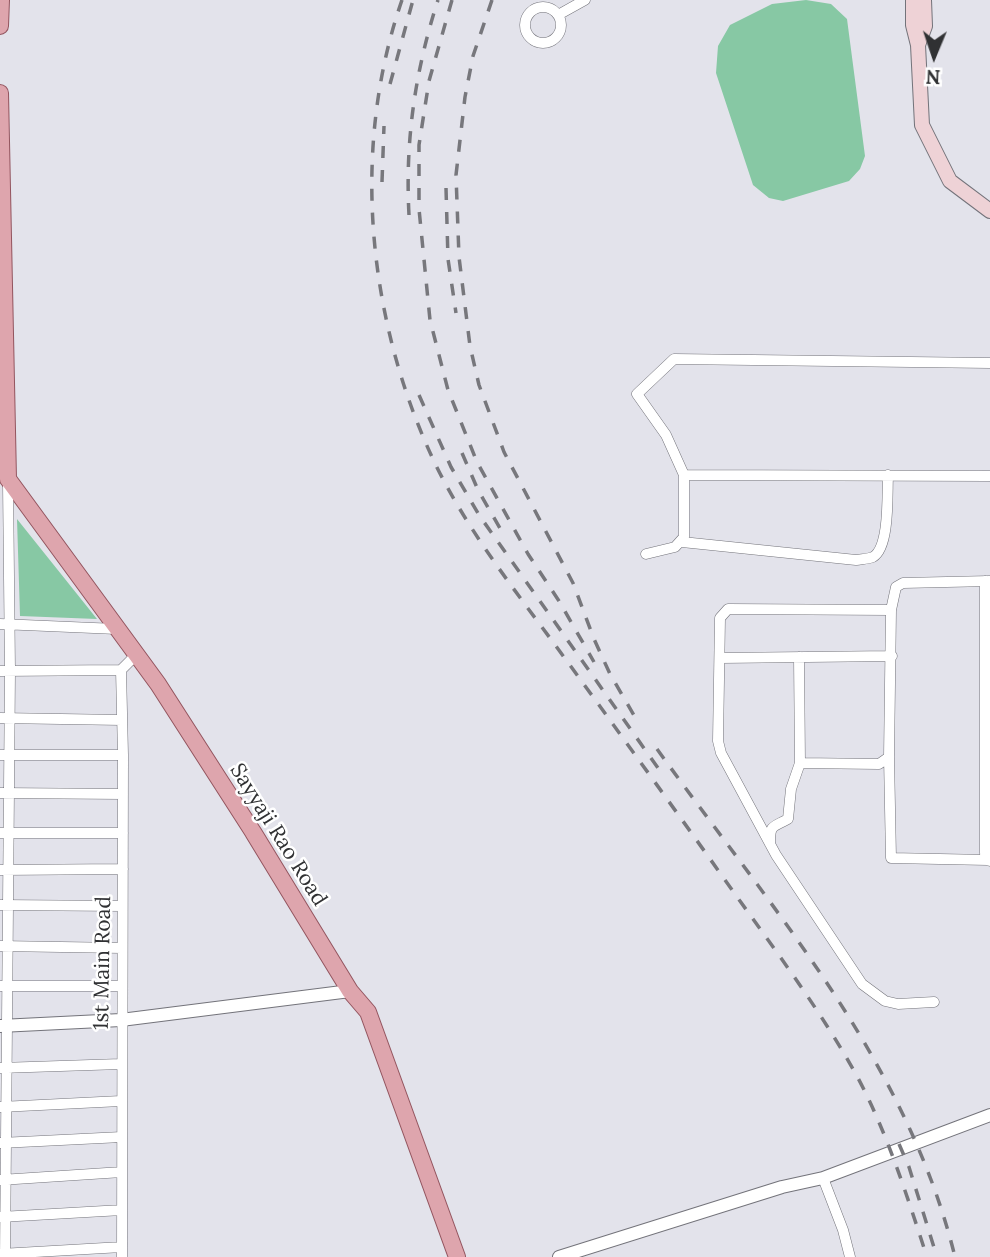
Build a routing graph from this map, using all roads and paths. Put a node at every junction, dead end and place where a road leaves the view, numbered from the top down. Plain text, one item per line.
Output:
1 (1, 0) edge
2 (585, 0) edge
3 (913, 0) edge
4 (924, 0) edge
5 (558, 15) dead end
6 (0, 26) edge
7 (918, 44) junction
8 (0, 93) edge
9 (990, 211) edge
10 (990, 363) edge
11 (684, 474) junction
12 (3, 475) edge
13 (888, 475) junction
14 (990, 476) edge
15 (682, 542) junction
16 (646, 554) dead end
17 (987, 581) edge
18 (891, 610) junction
19 (4, 624) edge
20 (117, 629) junction
21 (136, 656) junction
22 (892, 656) junction
23 (799, 657) junction
24 (720, 659) junction
25 (121, 670) junction
26 (5, 671) edge
27 (4, 718) edge
28 (122, 720) junction
29 (5, 755) edge
30 (123, 755) junction
31 (889, 757) junction
32 (800, 763) junction
33 (4, 793) edge
34 (122, 794) junction
35 (4, 833) edge
36 (123, 833) junction
37 (770, 844) junction
38 (989, 861) edge
39 (123, 869) junction
40 (4, 871) edge
41 (4, 905) edge
42 (122, 906) junction
43 (4, 946) edge
44 (122, 948) junction
45 (3, 986) edge
46 (122, 986) junction
47 (350, 991) junction
48 (934, 1002) dead end
49 (121, 1020) junction
50 (3, 1026) edge
51 (121, 1064) junction
52 (3, 1068) edge
53 (121, 1101) junction
54 (3, 1106) edge
55 (990, 1115) edge
56 (122, 1137) junction
57 (3, 1143) edge
58 (122, 1172) junction
59 (823, 1178) junction
60 (3, 1180) edge
61 (122, 1210) junction
62 (3, 1217) edge
63 (122, 1252) edge
64 (3, 1255) edge
65 (457, 1257) edge
66 (562, 1257) edge
67 (850, 1257) edge

1 - 6 main road
2 - 5 street
3 - 7 main road
4 - 7 main road
7 - 9 main road
8 - 12 main road
10 - 11 street
11 - 13 street
11 - 15 street
12 - 19 street
12 - 20 main road, Sayyaji Rao Road
13 - 14 street
13 - 15 street
15 - 16 street
17 - 18 street
17 - 38 street
18 - 22 street
18 - 24 street
19 - 20 street
19 - 26 street
20 - 21 main road, Sayyaji Rao Road
21 - 25 street
21 - 47 main road, Sayyaji Rao Road
22 - 23 street
22 - 31 street
23 - 24 street
23 - 32 street
24 - 37 street
25 - 26 street
25 - 28 street, 1st Main Road
26 - 27 street
27 - 28 street
27 - 29 street
28 - 30 street, 1st Main Road
29 - 30 street
29 - 33 street
30 - 34 street, 1st Main Road
31 - 32 street
31 - 38 street
32 - 37 street
33 - 34 street
33 - 35 street
34 - 36 street, 1st Main Road
35 - 36 street
35 - 40 street
36 - 39 street, 1st Main Road
37 - 48 street
39 - 40 street
39 - 42 street, 1st Main Road
40 - 41 street
41 - 42 street
41 - 43 street
42 - 44 street, 1st Main Road
43 - 44 street
43 - 45 street
44 - 46 street, 1st Main Road
45 - 46 street
45 - 50 street
46 - 49 street, 1st Main Road
47 - 49 street
47 - 65 main road, Sayyaji Rao Road
49 - 50 street
49 - 51 street, 1st Main Road
50 - 52 street
51 - 52 street
51 - 53 street, 1st Main Road
52 - 54 street
53 - 54 street
53 - 56 street, 1st Main Road
54 - 57 street
55 - 59 street
56 - 57 street
56 - 58 street, 1st Main Road
57 - 60 street
58 - 60 street
58 - 61 street, 1st Main Road
59 - 66 street
59 - 67 street
60 - 62 street
61 - 62 street
61 - 63 street, 1st Main Road
62 - 64 street
63 - 64 street

